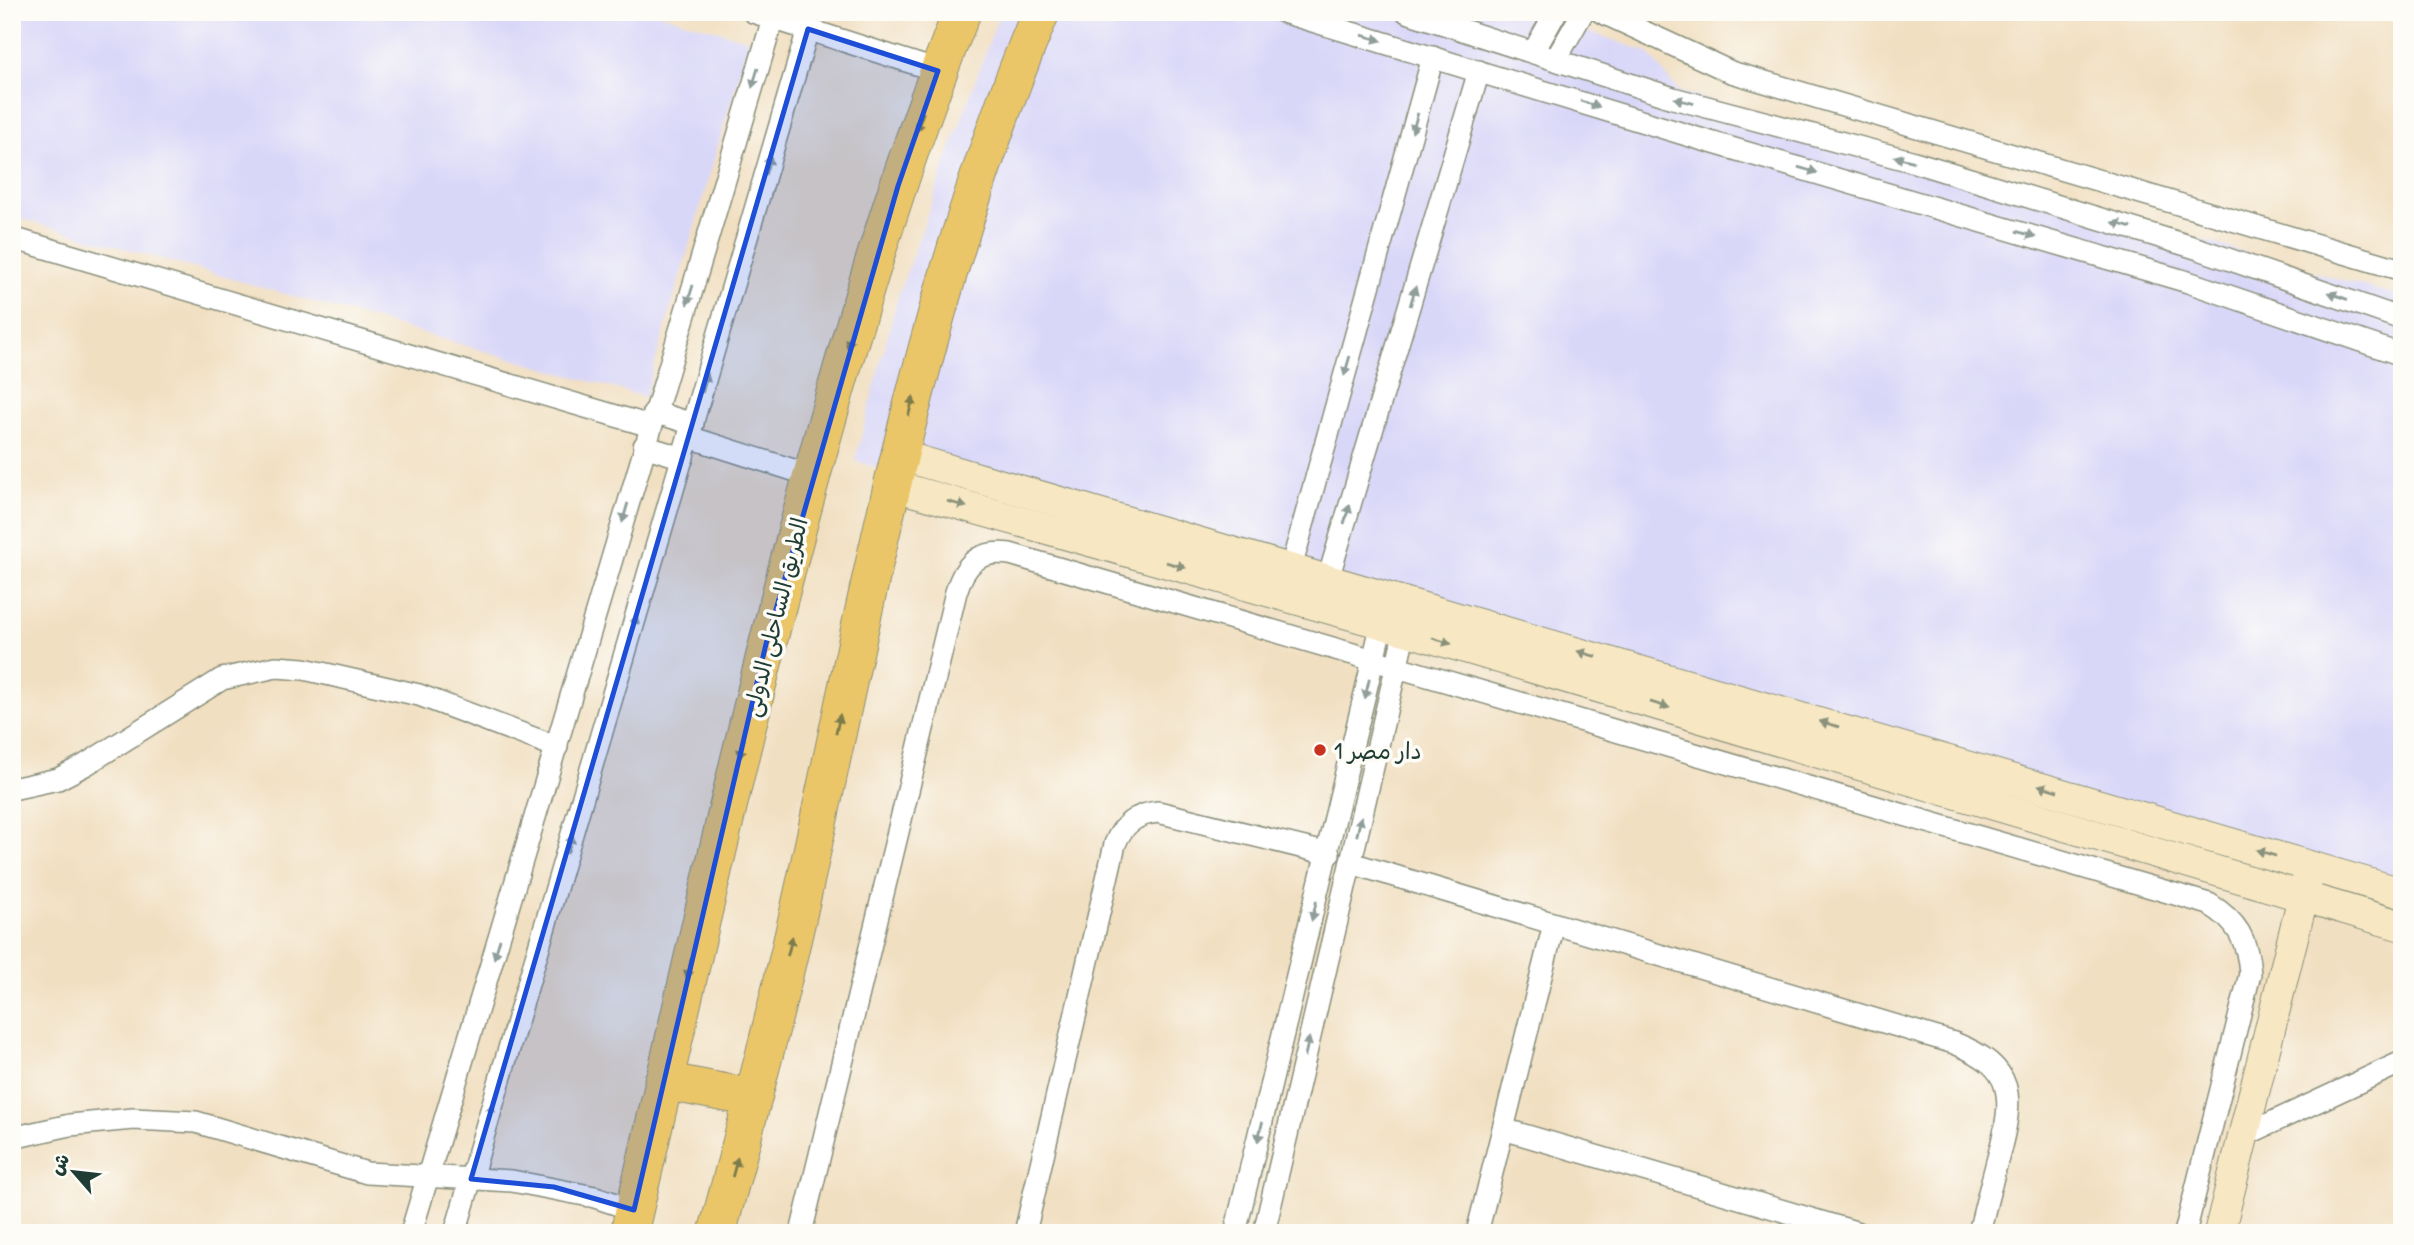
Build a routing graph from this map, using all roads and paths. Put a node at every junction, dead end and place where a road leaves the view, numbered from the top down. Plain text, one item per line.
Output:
1 (962, 12) edge
2 (1041, 12) edge
3 (1283, 12) edge
4 (1556, 12) edge
5 (1583, 12) edge
6 (1601, 12) edge
7 (767, 14) edge
8 (1412, 14) edge
9 (811, 21) edge
10 (1406, 48) junction
11 (1534, 51) junction
12 (1433, 57) junction
13 (1556, 59) junction
14 (1479, 71) junction
15 (938, 72) junction
16 (1631, 84) junction
17 (1624, 114) junction
18 (12, 239) edge
19 (2402, 270) edge
20 (2402, 319) edge
21 (2402, 355) edge
22 (649, 428) junction
23 (691, 431) junction
24 (683, 458) junction
25 (895, 470) junction
26 (812, 477) junction
27 (1291, 568) junction
28 (1328, 579) junction
29 (1394, 626) junction
30 (1373, 660) junction
31 (1396, 667) junction
32 (557, 747) junction
33 (12, 789) edge
34 (1329, 854) junction
35 (1351, 863) junction
36 (2310, 866) junction
37 (2402, 892) edge
38 (2303, 896) junction
39 (1554, 924) junction
40 (2402, 926) edge
41 (2402, 1062) edge
42 (663, 1081) junction
43 (753, 1098) junction
44 (1503, 1129) junction
45 (2243, 1136) junction
46 (12, 1139) edge
47 (427, 1177) junction
48 (471, 1179) junction
49 (632, 1222) edge
50 (411, 1233) edge
51 (454, 1233) edge
52 (718, 1233) edge
53 (802, 1233) edge
54 (1025, 1233) edge
55 (1235, 1233) edge
56 (1264, 1233) edge
57 (1477, 1233) edge
58 (1859, 1233) edge
59 (1979, 1233) edge
60 (2185, 1233) edge
61 (2219, 1233) edge

1 - 15 highway, الطريق الساحلى الدولى
25 -> 2 highway
3 -> 10 street
4 - 11 street
5 - 13 street
6 - 19 street
7 - 9 street
7 -> 22 street
8 - 10 street
8 - 11 street
9 - 15 street
23 -> 9 street
10 - 12 street
11 - 13 street
12 - 14 street
12 -> 27 street
13 - 16 street
14 -> 17 street
28 -> 14 street
15 -> 26 highway, الطريق الساحلى الدولى
16 - 17 street
20 -> 16 street
17 -> 21 street
18 - 22 street
22 - 23 street
22 - 24 street
22 -> 32 street
23 - 24 street
23 - 26 street
48 -> 24 street
25 - 27 street
25 -> 29 street
43 -> 25 highway
26 -> 42 highway, الطريق الساحلى الدولى
27 - 28 street
36 -> 28 street
29 - 30 street
29 - 31 street
29 -> 38 street
30 - 31 street
30 -> 34 street
30 - 53 street
35 -> 31 street
31 - 60 street
32 - 33 street
32 -> 47 street
34 - 54 street
34 -> 55 street
35 - 39 street
56 -> 35 street
36 - 37 street
36 - 38 street
38 - 40 street
38 - 45 street
39 - 44 street
39 - 59 street
41 - 45 street
42 - 43 highway
42 - 49 highway, الطريق الساحلى الدولى
52 -> 43 highway
44 - 57 street
44 - 58 street
45 - 61 street
46 - 47 street
47 - 48 street
47 - 50 street
48 - 49 street
48 - 51 street

